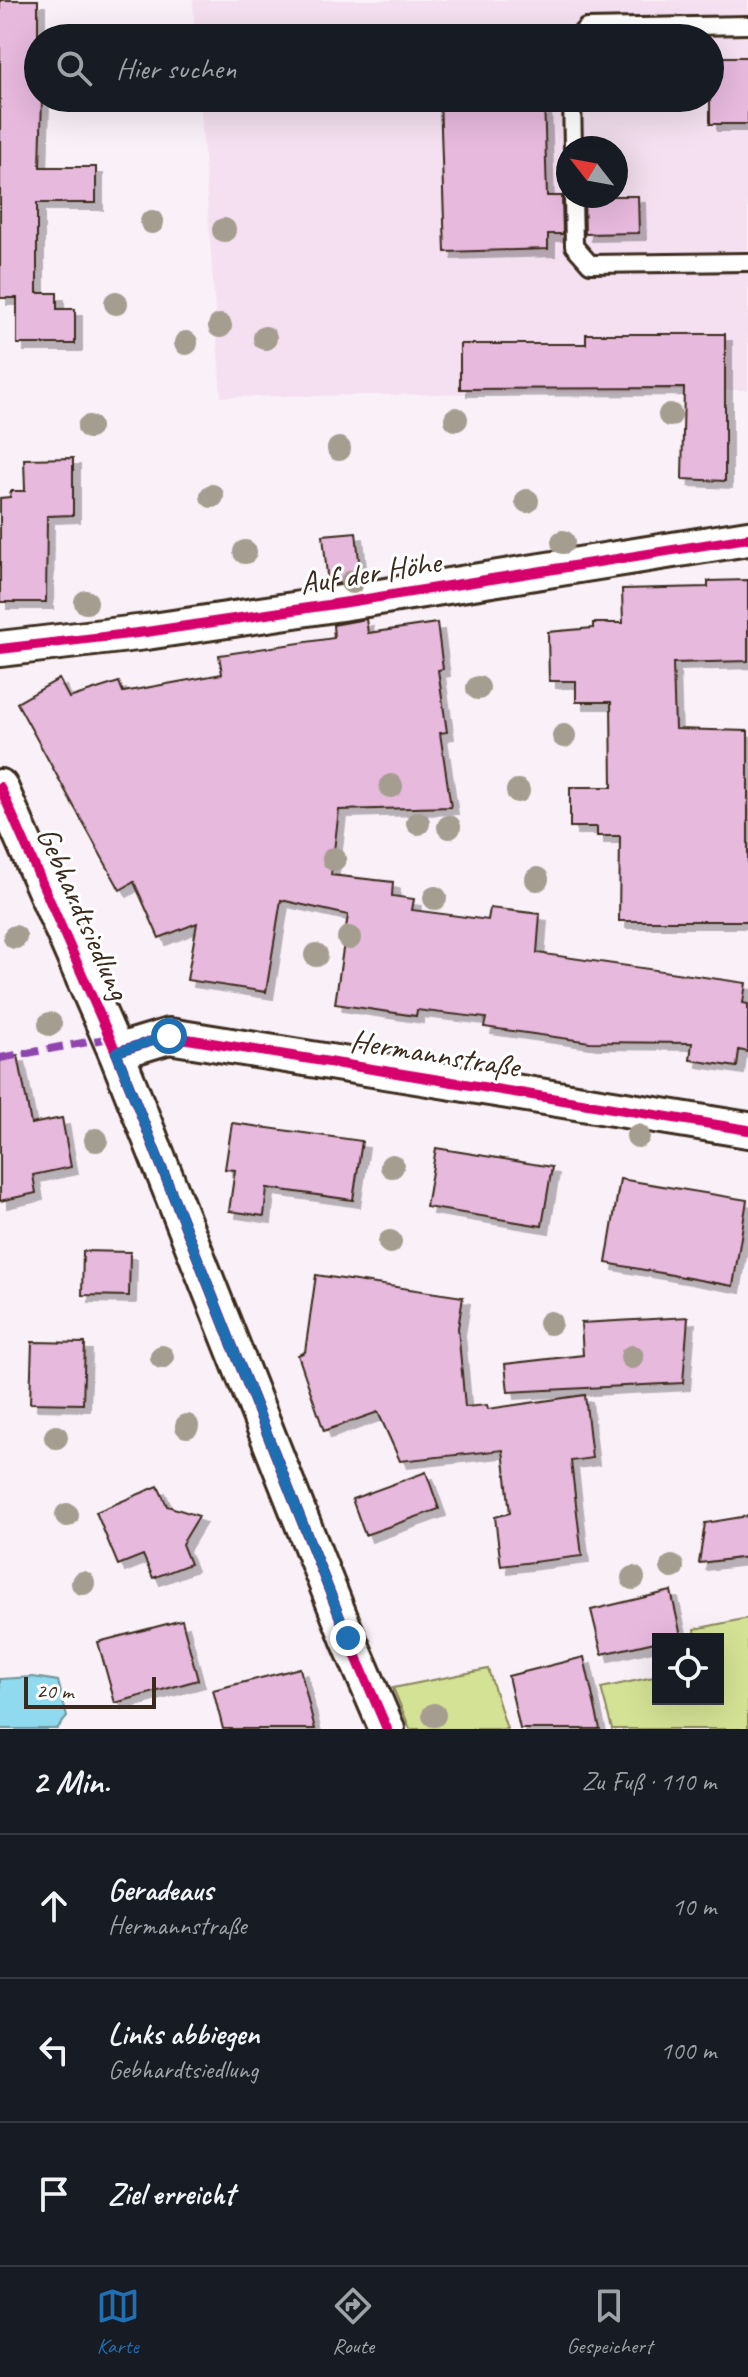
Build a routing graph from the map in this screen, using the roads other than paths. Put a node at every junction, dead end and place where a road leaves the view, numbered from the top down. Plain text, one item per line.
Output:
1 (724, 25) edge
2 (748, 25) edge
3 (572, 112) edge
4 (573, 136) edge
5 (573, 208) edge
6 (748, 262) edge
7 (748, 538) edge
8 (0, 649) edge
9 (0, 787) edge
10 (116, 1052) junction
11 (748, 1130) edge
12 (387, 1729) edge

1 - 2 lane
3 - 4 lane
5 - 6 lane
7 - 8 street, Auf der Höhe
9 - 10 street, Gebhardtsiedlung
10 - 11 street, Hermannstraße
10 - 12 street, Gebhardtsiedlung

